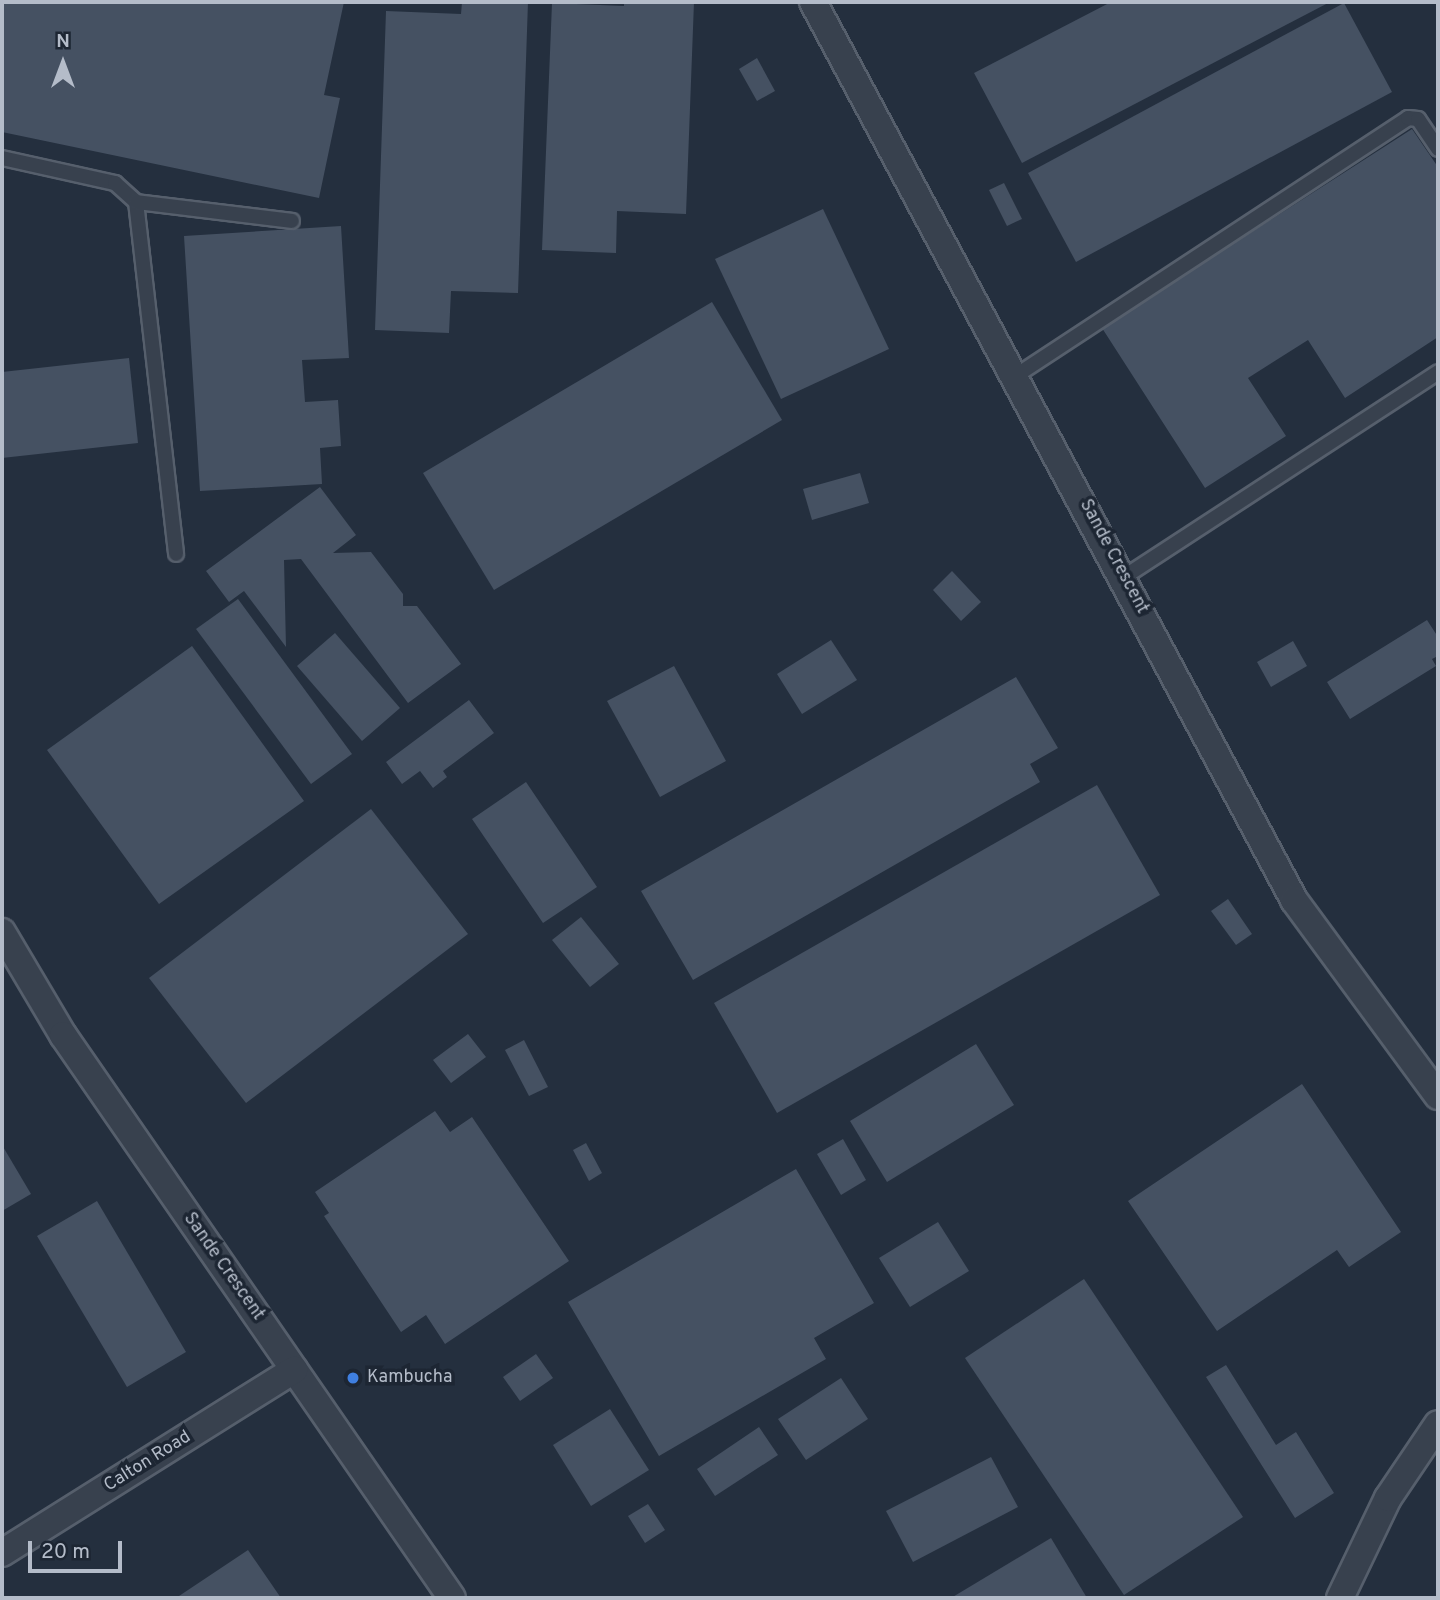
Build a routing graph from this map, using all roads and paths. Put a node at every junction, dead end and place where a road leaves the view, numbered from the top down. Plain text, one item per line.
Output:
1 (813, 2) edge
2 (1438, 149) edge
3 (2, 158) edge
4 (136, 202) junction
5 (292, 221) dead end
6 (1438, 372) edge
7 (1017, 375) junction
8 (176, 554) dead end
9 (1124, 577) junction
10 (2, 932) edge
11 (1438, 1096) edge
12 (294, 1370) junction
13 (1438, 1424) edge
14 (2, 1553) edge
15 (452, 1598) edge
16 (1340, 1598) edge

1 - 7 street, Sande Crescent
2 - 7 lane
3 - 4 lane
4 - 5 lane
4 - 8 lane
6 - 9 lane
7 - 9 street, Sande Crescent
9 - 11 street, Sande Crescent
10 - 12 street, Sande Crescent
12 - 14 street, Calton Road
12 - 15 street, Sande Crescent
13 - 16 street

